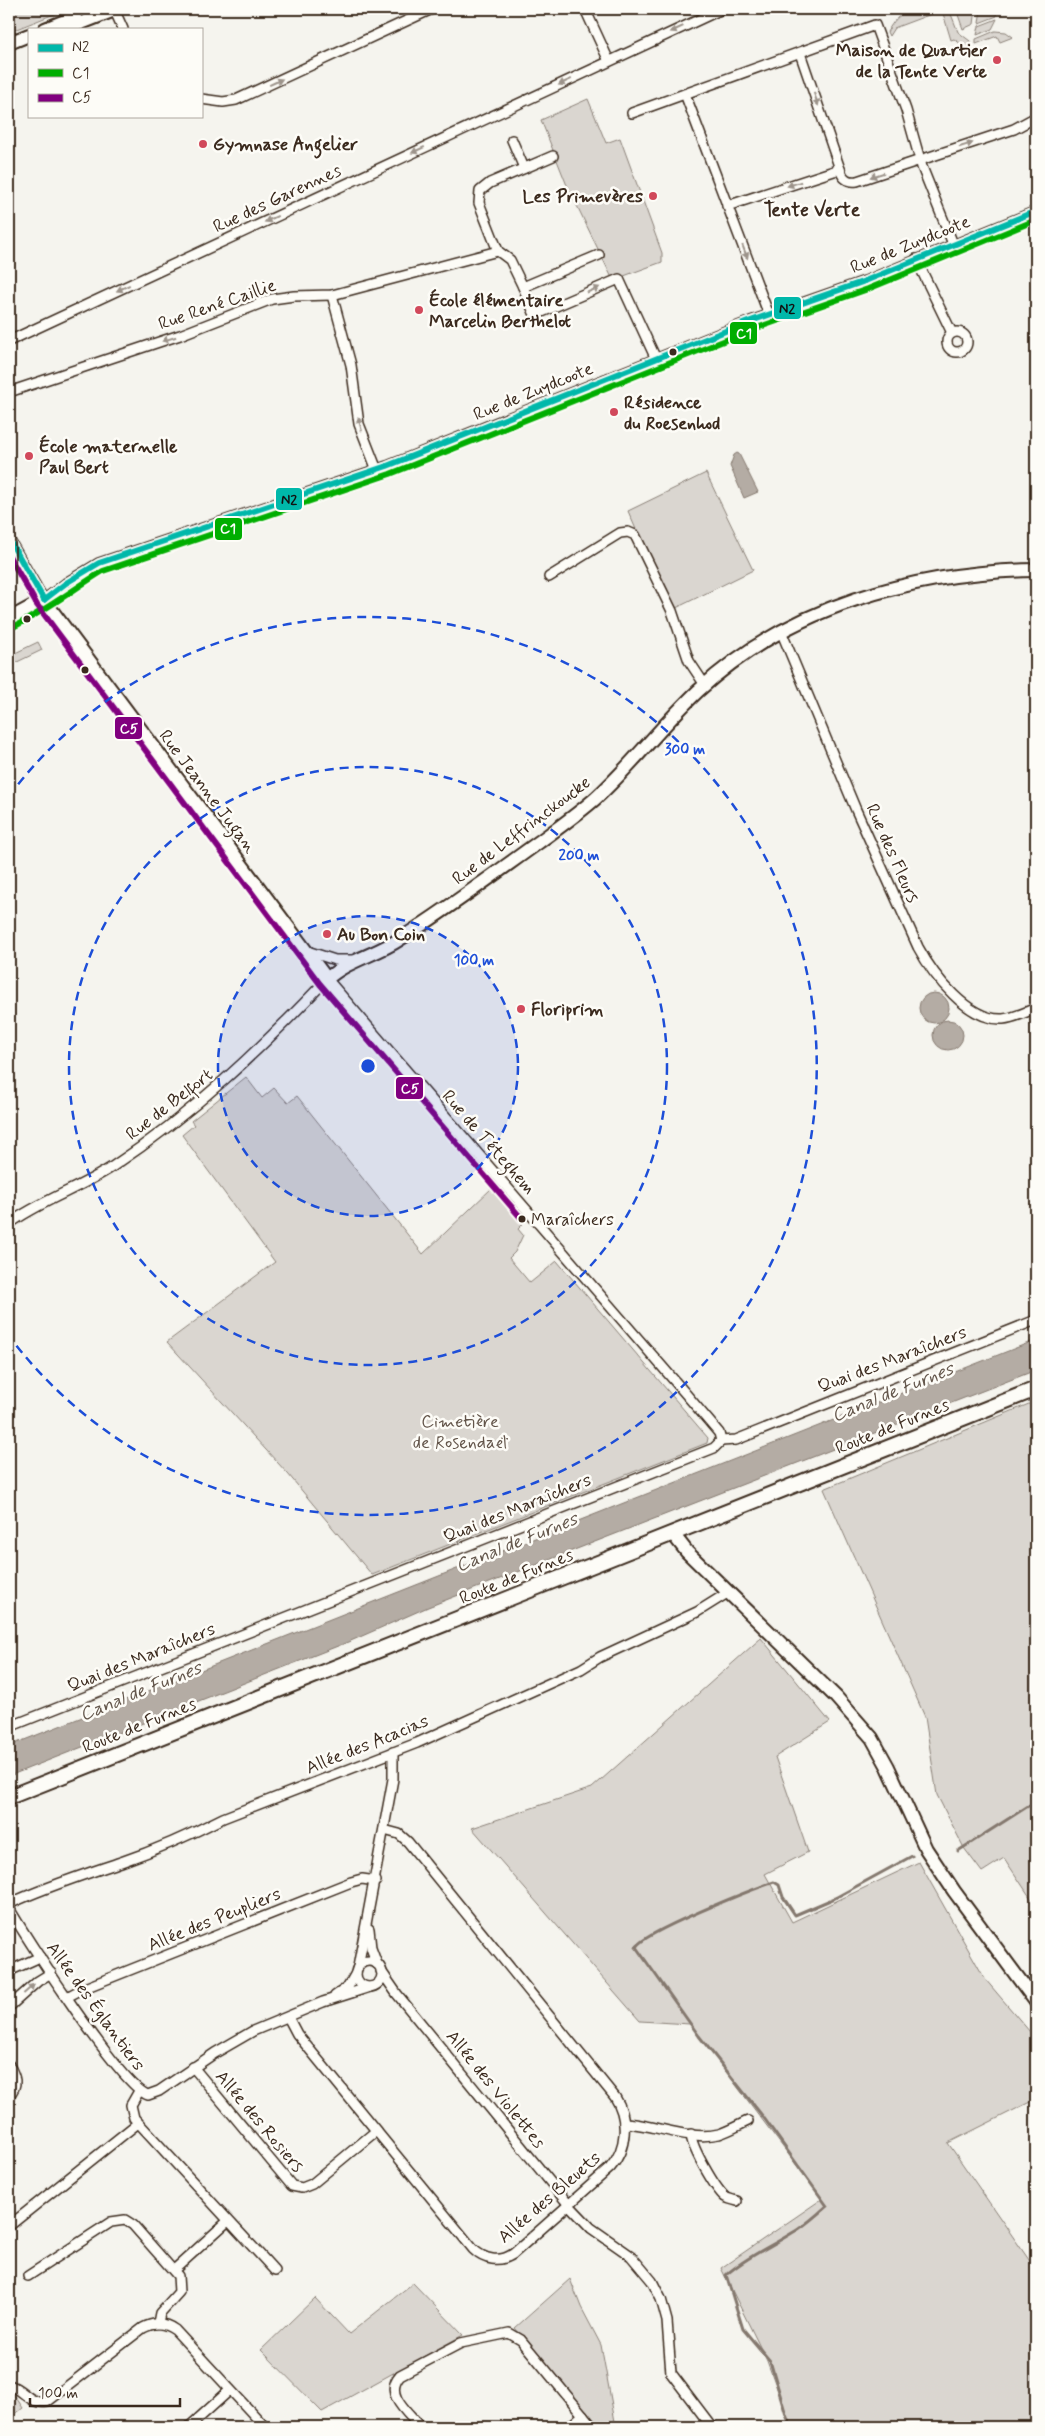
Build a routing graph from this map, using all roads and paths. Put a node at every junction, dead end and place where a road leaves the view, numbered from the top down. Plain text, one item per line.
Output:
1 (96, 9) edge
2 (115, 9) edge
3 (432, 9) edge
4 (585, 9) edge
5 (722, 9) edge
6 (48, 28) edge
7 (68, 28) edge
8 (122, 28) edge
9 (28, 35) edge
10 (9, 43) edge
11 (28, 44) edge
12 (9, 52) edge
13 (800, 53) junction
14 (610, 61) junction
15 (685, 94) junction
16 (202, 99) edge
17 (632, 113) dead end
18 (1036, 116) edge
19 (512, 140) dead end
20 (553, 156) dead end
21 (920, 160) junction
22 (524, 168) junction
23 (840, 168) junction
24 (727, 206) junction
25 (1036, 211) edge
26 (953, 244) junction
27 (498, 251) junction
28 (599, 255) dead end
29 (916, 259) junction
30 (523, 288) junction
31 (332, 295) junction
32 (769, 315) junction
33 (952, 333) dead end
34 (9, 341) edge
35 (656, 359) junction
36 (9, 392) edge
37 (376, 470) junction
38 (9, 539) edge
39 (1036, 570) edge
40 (549, 577) dead end
41 (44, 600) junction
42 (9, 619) edge
43 (781, 632) junction
44 (705, 685) junction
45 (305, 950) junction
46 (360, 959) junction
47 (326, 979) junction
48 (1036, 1008) edge
49 (9, 1224) edge
50 (1036, 1320) edge
51 (1036, 1389) edge
52 (722, 1441) junction
53 (673, 1534) junction
54 (729, 1592) junction
55 (9, 1727) edge
56 (393, 1752) junction
57 (9, 1797) edge
58 (384, 1830) junction
59 (376, 1880) junction
60 (9, 1906) edge
61 (369, 1914) junction
62 (40, 1957) junction
63 (379, 1968) junction
64 (357, 1970) junction
65 (9, 1971) edge
66 (51, 1973) junction
67 (373, 1986) junction
68 (397, 1994) junction
69 (67, 1997) junction
70 (323, 2002) junction
71 (1036, 2002) edge
72 (9, 2007) edge
73 (288, 2017) junction
74 (9, 2065) edge
75 (194, 2067) junction
76 (140, 2091) junction
77 (9, 2095) edge
78 (748, 2121) dead end
79 (138, 2123) junction
80 (624, 2123) junction
81 (376, 2131) junction
82 (691, 2134) junction
83 (737, 2201) dead end
84 (569, 2205) junction
85 (228, 2221) junction
86 (9, 2226) edge
87 (175, 2269) junction
88 (275, 2271) dead end
89 (28, 2276) dead end
90 (158, 2323) junction
91 (9, 2385) edge
92 (230, 2390) junction
93 (583, 2415) junction
94 (189, 2427) edge
95 (265, 2427) edge
96 (420, 2427) edge
97 (569, 2427) edge
98 (593, 2427) edge
99 (712, 2427) edge

1 - 6 street
2 - 7 street
2 - 8 street
16 -> 3 street
4 - 14 street
5 -> 14 street, Rue des Garennes
9 - 10 street
11 - 12 street
13 - 15 street
13 - 21 street
13 -> 23 street
14 -> 34 street, Rue des Garennes
15 - 17 street
15 - 24 street
21 -> 18 street
19 - 22 street
20 - 22 street
21 -> 23 street
21 - 26 street
22 - 27 street
23 -> 24 street
24 -> 32 street
25 - 26 street, Rue de Zuydcoote
26 - 29 street, Rue de Zuydcoote
27 - 30 street
27 - 31 street, Rue René Caillie
28 - 30 street
29 - 32 street, Rue de Zuydcoote
29 - 33 street
30 -> 35 street
31 -> 36 street, Rue René Caillie
37 -> 31 street
32 - 35 street, Rue de Zuydcoote
35 - 37 street, Rue de Zuydcoote
37 - 41 street, Rue de Zuydcoote
38 - 41 street
39 - 43 street, Rue de Leffrinckoucke
40 - 44 street
41 - 42 street
41 - 45 street, Rue Jeanne Jugan
43 - 44 street, Rue de Leffrinckoucke
43 - 48 street, Rue des Fleurs
44 - 46 street, Rue de Leffrinckoucke
45 - 46 street, Rue de Leffrinckoucke
45 - 47 street, Rue Jeanne Jugan
46 - 47 street, Rue de Leffrinckoucke
47 - 49 street, Rue de Belfort
47 - 52 street, Rue de Téteghem
50 - 52 street, Quai des Maraîchers
51 - 53 main road, Route de Furnes
52 - 55 street, Quai des Maraîchers
53 - 54 street
53 - 57 main road, Route de Furnes
54 - 56 street, Allée des Acacias
54 - 71 street
56 - 58 street
56 - 60 street, Allée des Acacias
58 - 59 street
58 - 80 street, Allée des Bleuets
59 - 61 street
59 - 69 street, Allée des Peupliers
60 - 62 street, Allée des Églantiers
61 - 63 street, Allée des Violettes
61 - 64 street
62 - 65 street
62 - 66 street, Allée des Églantiers
63 - 64 street
63 - 67 street
63 - 68 street, Allée des Violettes
64 - 67 street
64 - 70 street
66 - 69 street, Allée des Églantiers
72 -> 66 street
67 - 68 street, Allée des Violettes
67 - 70 street
68 - 84 street, Allée des Violettes
69 - 76 street, Allée des Églantiers
70 - 73 street
73 - 75 street
73 - 81 street, Allée des Bleuets
74 - 77 street
75 - 76 street
75 - 81 street, Allée des Rosiers
76 - 79 street, Allée des Églantiers
78 - 82 street
79 - 85 street
79 - 86 street
80 - 82 street
80 - 84 street, Allée des Bleuets
81 - 84 street, Allée des Bleuets
82 - 83 street
84 - 99 street, Allée des Violettes
85 - 87 street
85 - 88 street
87 - 89 street
87 - 90 street
90 - 91 street
90 - 92 street
92 - 94 street
92 - 95 street
93 - 96 street
93 - 97 street
93 - 98 street

